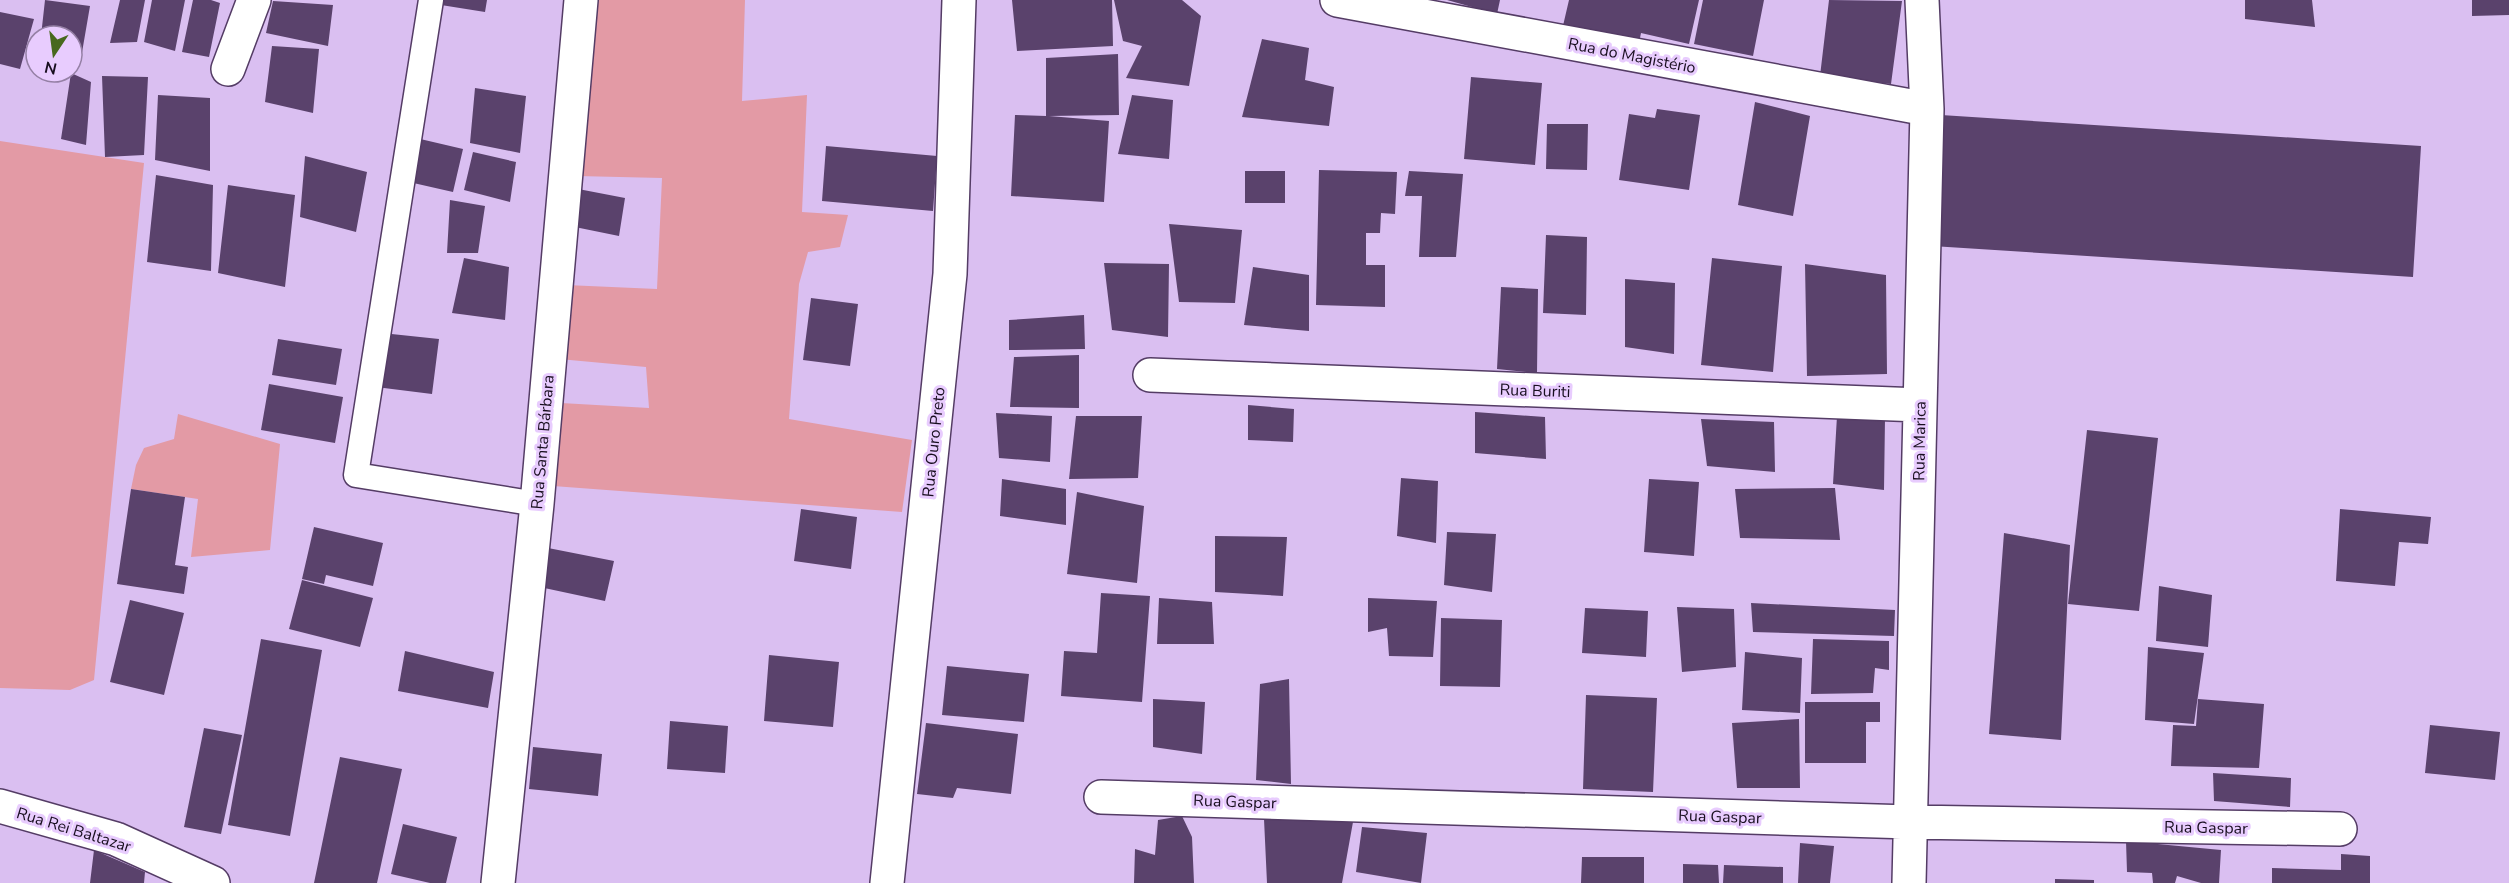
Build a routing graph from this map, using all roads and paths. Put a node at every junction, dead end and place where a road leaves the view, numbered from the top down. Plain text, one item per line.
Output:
1 (254, 0) edge
2 (430, 0) edge
3 (581, 0) edge
4 (959, 0) edge
5 (1336, 0) edge
6 (1922, 0) edge
7 (228, 69) dead end
8 (1927, 110) junction
9 (1150, 375) dead end
10 (1920, 405) junction
11 (537, 504) junction
12 (1101, 797) dead end
13 (0, 806) edge
14 (1910, 822) junction
15 (2340, 829) dead end
16 (213, 883) edge
17 (498, 883) edge
18 (887, 883) edge
19 (1909, 883) edge

1 - 7 street
2 - 11 lane
3 - 11 street, Rua Santa Bárbara
4 - 18 street, Rua Ouro Preto
5 - 8 street, Rua do Magistério
6 - 8 street, Rua Marica
8 - 10 street, Rua Marica
9 - 10 street, Rua Buriti
10 - 14 street, Rua Marica
11 - 17 street, Rua Santa Bárbara
12 - 14 street, Rua Gaspar
13 - 16 street, Rua Rei Baltazar
14 - 15 street, Rua Gaspar
14 - 19 street, Rua Marica

